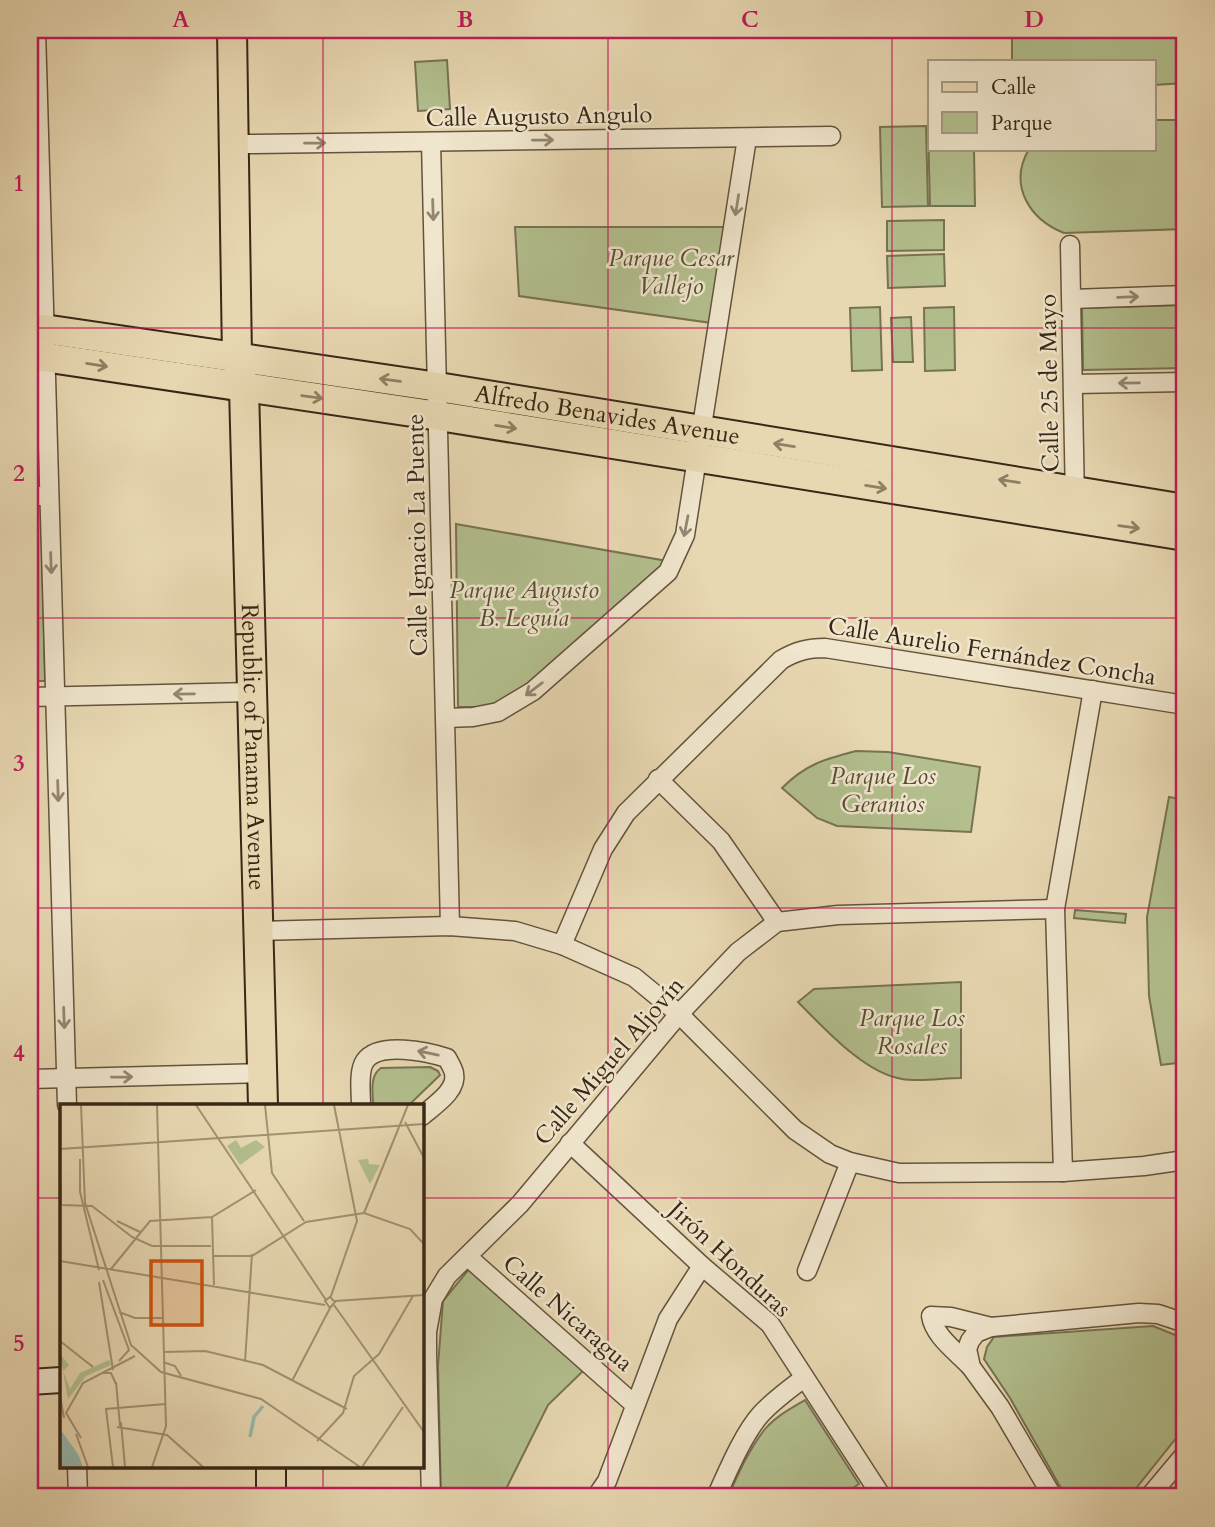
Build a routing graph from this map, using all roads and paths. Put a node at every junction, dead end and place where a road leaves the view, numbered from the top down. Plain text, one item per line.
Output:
1 (36, 30) edge
2 (232, 30) edge
3 (245, 30) edge
4 (34, 121) edge
5 (831, 136) dead end
6 (747, 138) junction
7 (431, 142) junction
8 (247, 144) junction
9 (36, 221) edge
10 (1070, 245) dead end
11 (1185, 295) edge
12 (1072, 299) junction
13 (37, 328) edge
14 (38, 356) edge
15 (244, 359) junction
16 (1185, 382) edge
17 (1073, 384) junction
18 (438, 387) junction
19 (244, 388) junction
20 (439, 416) junction
21 (702, 431) junction
22 (698, 459) junction
23 (30, 496) edge
24 (49, 496) junction
25 (1074, 505) junction
26 (1185, 509) edge
27 (1185, 536) edge
28 (1093, 690) junction
29 (252, 692) junction
30 (55, 696) junction
31 (30, 697) edge
32 (1185, 705) edge
33 (446, 718) junction
34 (658, 779) junction
35 (1055, 909) junction
36 (777, 922) junction
37 (450, 926) junction
38 (258, 931) junction
39 (562, 945) junction
40 (679, 1014) junction
41 (262, 1073) junction
42 (66, 1078) junction
43 (30, 1079) edge
44 (67, 1104) edge
45 (263, 1104) edge
46 (361, 1104) edge
47 (424, 1114) edge
48 (570, 1143) junction
49 (1185, 1160) edge
50 (850, 1162) junction
51 (1063, 1172) junction
52 (468, 1257) junction
53 (702, 1266) junction
54 (807, 1271) dead end
55 (1185, 1323) edge
56 (984, 1330) junction
57 (971, 1367) junction
58 (424, 1368) edge
59 (804, 1378) junction
60 (60, 1380) edge
61 (30, 1382) edge
62 (635, 1405) junction
63 (1185, 1454) edge
64 (77, 1468) edge
65 (271, 1468) edge
66 (78, 1497) edge
67 (271, 1497) edge
68 (431, 1497) edge
69 (596, 1497) edge
70 (716, 1497) edge
71 (881, 1497) edge
72 (1053, 1497) edge
73 (1149, 1497) edge

1 - 4 street
2 - 15 main road, Republic of Panama Avenue
3 - 8 main road, Republic of Panama Avenue
4 - 9 street
5 - 6 street, Calle Augusto Angulo
7 -> 6 street, Calle Augusto Angulo
6 -> 21 street
8 -> 7 street, Calle Augusto Angulo
7 -> 18 street, Calle Ignacio La Puente
8 - 15 main road, Republic of Panama Avenue
9 - 13 street
10 - 12 street, Calle 25 de Mayo
12 -> 11 street
12 - 17 street, Calle 25 de Mayo
13 - 14 street
13 - 15 main road, Alfredo Benavides Avenue
14 -> 19 main road, Alfredo Benavides Avenue
14 - 24 street
18 -> 15 main road, Alfredo Benavides Avenue
15 - 19 main road, Republic of Panama Avenue
16 -> 17 street
17 - 25 street, Calle 25 de Mayo
18 - 20 street, Calle Ignacio La Puente
18 - 21 main road, Alfredo Benavides Avenue
19 -> 20 main road, Alfredo Benavides Avenue
19 - 29 main road, Republic of Panama Avenue
20 -> 22 main road, Alfredo Benavides Avenue
20 - 33 street, Calle Ignacio La Puente
21 - 22 street
25 -> 21 main road, Alfredo Benavides Avenue
22 -> 25 main road, Alfredo Benavides Avenue
22 -> 33 street
23 - 24 street
24 -> 30 street
25 - 26 main road, Alfredo Benavides Avenue
25 -> 27 main road, Alfredo Benavides Avenue
28 - 32 street, Calle Aurelio Fernández Concha
28 - 34 street, Calle Aurelio Fernández Concha
28 - 35 street
29 -> 30 street
29 - 38 main road, Republic of Panama Avenue
30 - 31 street
30 -> 42 street
33 - 37 street, Calle Ignacio La Puente
34 - 36 street
34 - 39 street, Calle Aurelio Fernández Concha
35 - 36 street
35 - 51 street
36 - 40 street, Calle Miguel Aljovín
37 - 38 street
37 - 39 street
38 - 41 main road, Republic of Panama Avenue
39 - 40 street
40 - 48 street, Calle Miguel Aljovín
40 - 50 street
42 -> 41 street
41 - 45 main road, Republic of Panama Avenue
42 - 43 street
42 - 44 street
47 -> 46 street
48 - 52 street, Calle Miguel Aljovín
48 - 53 street, Jirón Honduras
49 - 51 street
50 - 51 street
50 - 54 street
52 - 58 street, Calle Miguel Aljovín
52 - 62 street, Calle Nicaragua
53 - 59 street, Jirón Honduras
53 - 62 street
55 - 56 street
56 - 57 street
56 - 57 street
57 - 72 street
58 - 68 street, Calle Miguel Aljovín
59 - 70 street
59 - 71 street, Jirón Honduras
60 - 61 main road
62 - 69 street
63 - 73 street
64 - 66 street
65 - 67 main road

